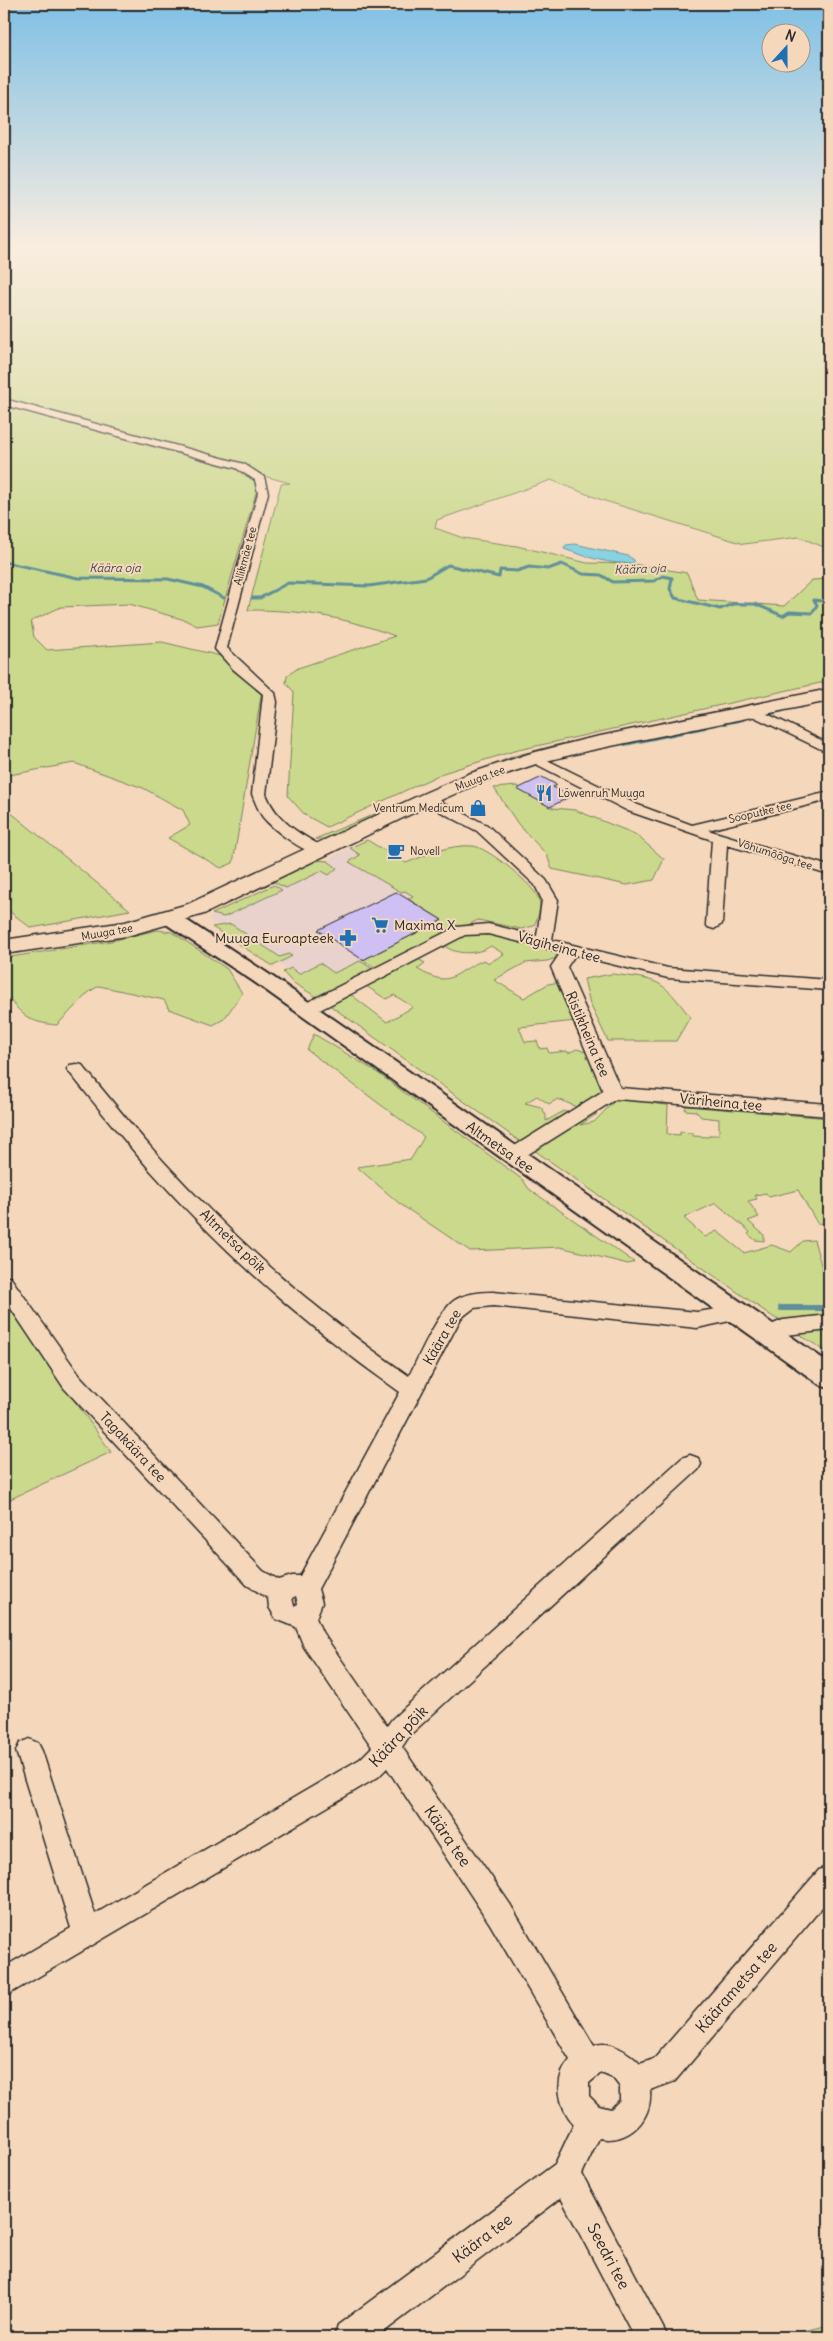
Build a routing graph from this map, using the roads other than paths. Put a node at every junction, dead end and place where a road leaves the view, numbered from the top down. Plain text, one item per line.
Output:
1 (4, 402) edge
2 (829, 694) edge
3 (754, 711) junction
4 (829, 748) edge
5 (535, 758) junction
6 (829, 796) edge
7 (427, 800) junction
8 (691, 829) junction
9 (720, 836) junction
10 (320, 851) junction
11 (829, 871) edge
12 (170, 918) junction
13 (714, 924) dead end
14 (544, 942) junction
15 (4, 946) edge
16 (570, 950) junction
17 (829, 985) edge
18 (306, 1010) junction
19 (76, 1069) dead end
20 (613, 1093) junction
21 (829, 1110) edge
22 (512, 1156) junction
23 (4, 1282) edge
24 (736, 1313) junction
25 (829, 1322) edge
26 (768, 1334) junction
27 (829, 1377) edge
28 (412, 1390) junction
29 (690, 1464) dead end
30 (304, 1602) junction
31 (387, 1749) junction
32 (29, 1752) dead end
33 (829, 1879) edge
34 (87, 1933) junction
35 (4, 1983) edge
36 (588, 2063) junction
37 (634, 2081) junction
38 (592, 2120) junction
39 (566, 2176) junction
40 (350, 2337) edge
41 (652, 2337) edge

1 - 10 street, Allikmäe tee
2 - 3 main road, Muuga tee
3 - 4 street
3 - 5 main road, Muuga tee
5 - 7 main road, Muuga tee
5 - 8 street, Võhumõõga tee
6 - 8 street, Sooputke tee
7 - 10 main road, Muuga tee
7 - 14 street
8 - 9 street, Võhumõõga tee
9 - 11 street, Võhumõõga tee
9 - 13 street, Võhumõõga tee
10 - 12 main road, Muuga tee
12 - 15 main road, Muuga tee
12 - 18 street, Altmetsa tee
14 - 16 street, Vägiheina tee
14 - 18 street, Vägiheina tee
16 - 17 street, Vägiheina tee
16 - 20 street, Ristikheina tee
18 - 22 street, Altmetsa tee
19 - 28 street, Altmetsa põik
20 - 21 street, Väriheina tee
20 - 22 street, Ristikheina tee
22 - 24 street, Altmetsa tee
23 - 30 street, Tagakäära tee
24 - 26 street, Altmetsa tee
24 - 28 street, Käära tee
25 - 26 street
26 - 27 street, Altmetsa tee
28 - 30 street, Käära tee
29 - 31 street, Käära põik
30 - 31 street, Käära tee
31 - 34 street, Käära põik
31 - 36 street, Käära tee
32 - 34 street
33 - 37 street, Käärametsa tee
34 - 35 street, Käära põik
36 - 37 street
36 - 38 street
37 - 38 street
38 - 39 street, Käära tee
39 - 40 street, Käära tee
39 - 41 street, Seedri tee

